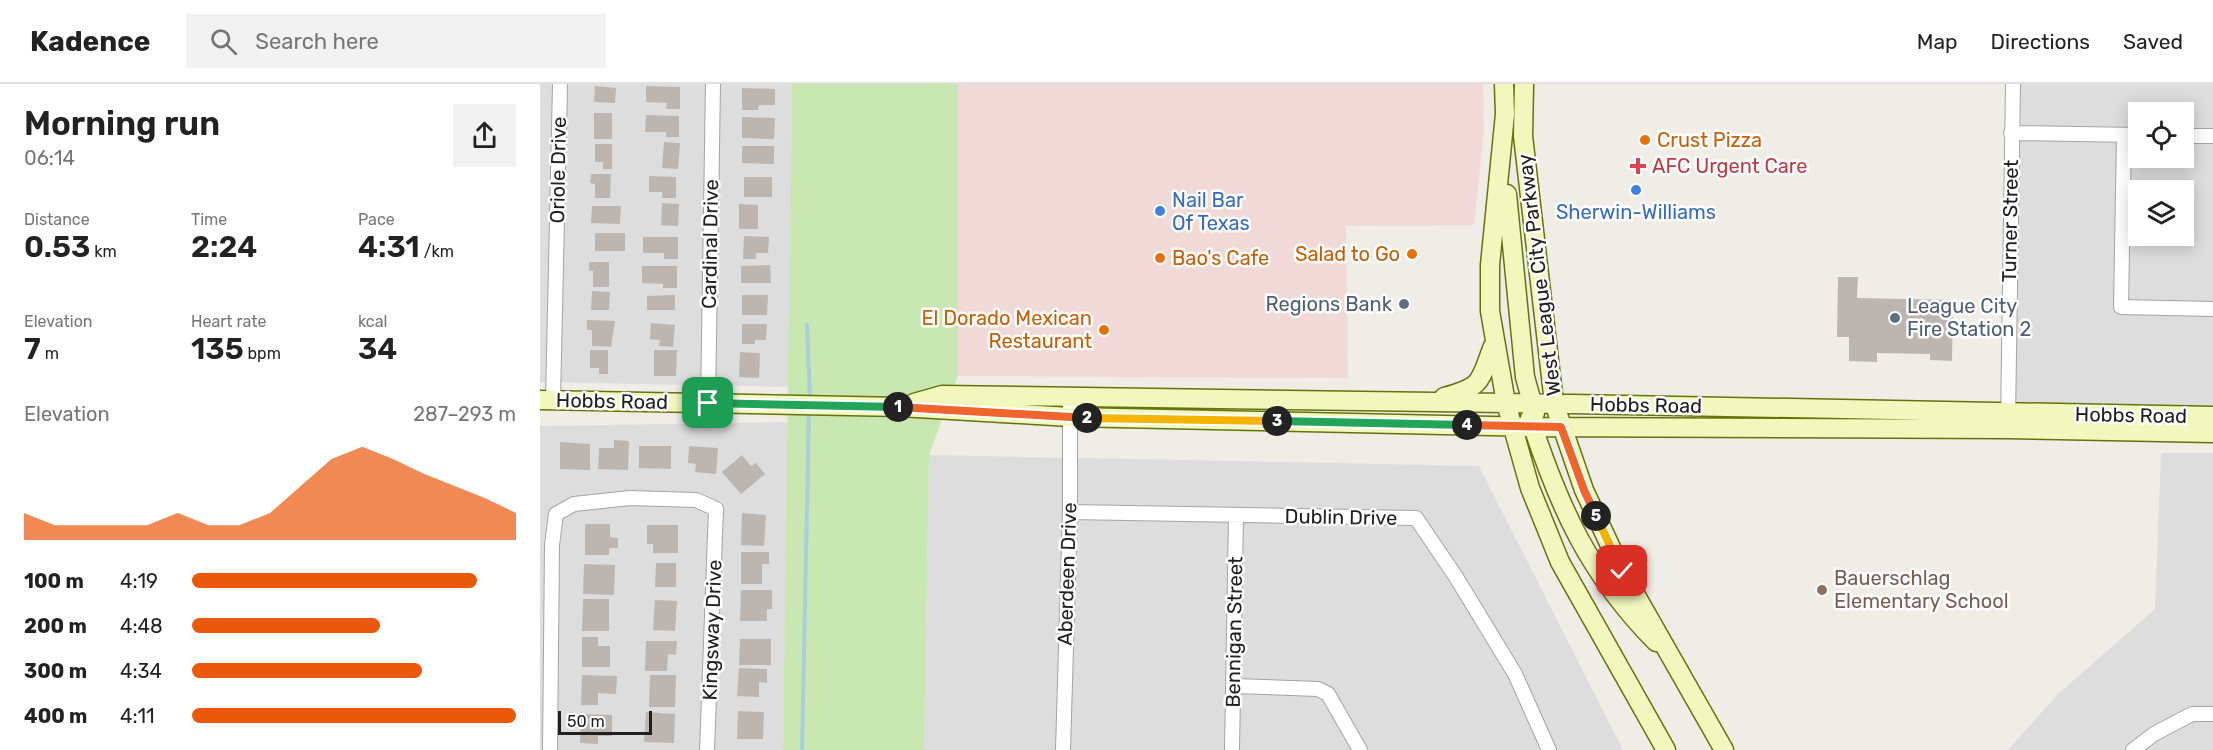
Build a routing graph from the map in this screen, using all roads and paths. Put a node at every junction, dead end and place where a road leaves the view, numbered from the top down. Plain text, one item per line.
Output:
1 (560, 84) edge
2 (713, 84) edge
3 (1504, 84) edge
4 (1524, 84) edge
5 (2013, 84) edge
6 (1505, 114) junction
7 (2012, 133) junction
8 (2124, 135) junction
9 (2128, 135) edge
10 (2194, 136) edge
11 (2213, 136) edge
12 (2213, 309) edge
13 (1494, 342) junction
14 (1070, 397) junction
15 (547, 400) edge
16 (1425, 402) junction
17 (708, 403) junction
18 (1506, 403) junction
19 (1529, 403) junction
20 (1554, 404) junction
21 (900, 407) junction
22 (2213, 416) edge
23 (1070, 417) junction
24 (2008, 421) junction
25 (1513, 426) junction
26 (1536, 427) junction
27 (1561, 427) junction
28 (2213, 433) edge
29 (1070, 512) junction
30 (1236, 515) junction
31 (1676, 666) junction
32 (1234, 686) junction
33 (2213, 714) edge
34 (550, 750) edge
35 (707, 750) edge
36 (1063, 750) edge
37 (1232, 750) edge
38 (1360, 750) edge
39 (1549, 750) edge
40 (1666, 750) edge
41 (1724, 750) edge
42 (2133, 750) edge

1 - 15 street, Oriole Drive
2 - 17 street, Cardinal Drive
3 - 6 street, West League City Parkway
4 - 20 street, West League City Parkway
5 - 7 street, Turner Street
6 - 13 street, West League City Parkway
6 - 19 street
7 - 8 street
7 - 24 street, Turner Street
8 - 9 street
8 - 12 street
10 - 11 street
13 - 16 street
13 - 18 street, West League City Parkway
14 - 16 street, Hobbs Road
14 - 21 street, Hobbs Road
14 - 23 street, Aberdeen Drive
15 - 17 street, Hobbs Road
16 - 18 street, Hobbs Road
17 - 21 street, Hobbs Road
18 - 19 street, Hobbs Road
18 - 25 street, West League City Parkway
19 - 20 street, Hobbs Road
19 - 26 street
20 - 24 street, Hobbs Road
20 - 27 street, West League City Parkway
21 - 23 street, Hobbs Road
22 - 24 street, Hobbs Road
23 - 25 street, Hobbs Road
23 - 29 street, Aberdeen Drive
24 - 27 street, Hobbs Road
24 - 28 street, Hobbs Road
25 - 26 street, Hobbs Road
25 - 40 street, West League City Parkway
26 - 27 street, Hobbs Road
26 - 31 street
27 - 31 street, West League City Parkway
29 - 30 street, Dublin Drive
29 - 36 street, Aberdeen Drive
30 - 32 street, Bennigan Street
30 - 39 street, Dublin Drive
31 - 41 street, West League City Parkway
32 - 37 street, Bennigan Street
32 - 38 street
33 - 42 street
34 - 35 street, Kingsway Drive

